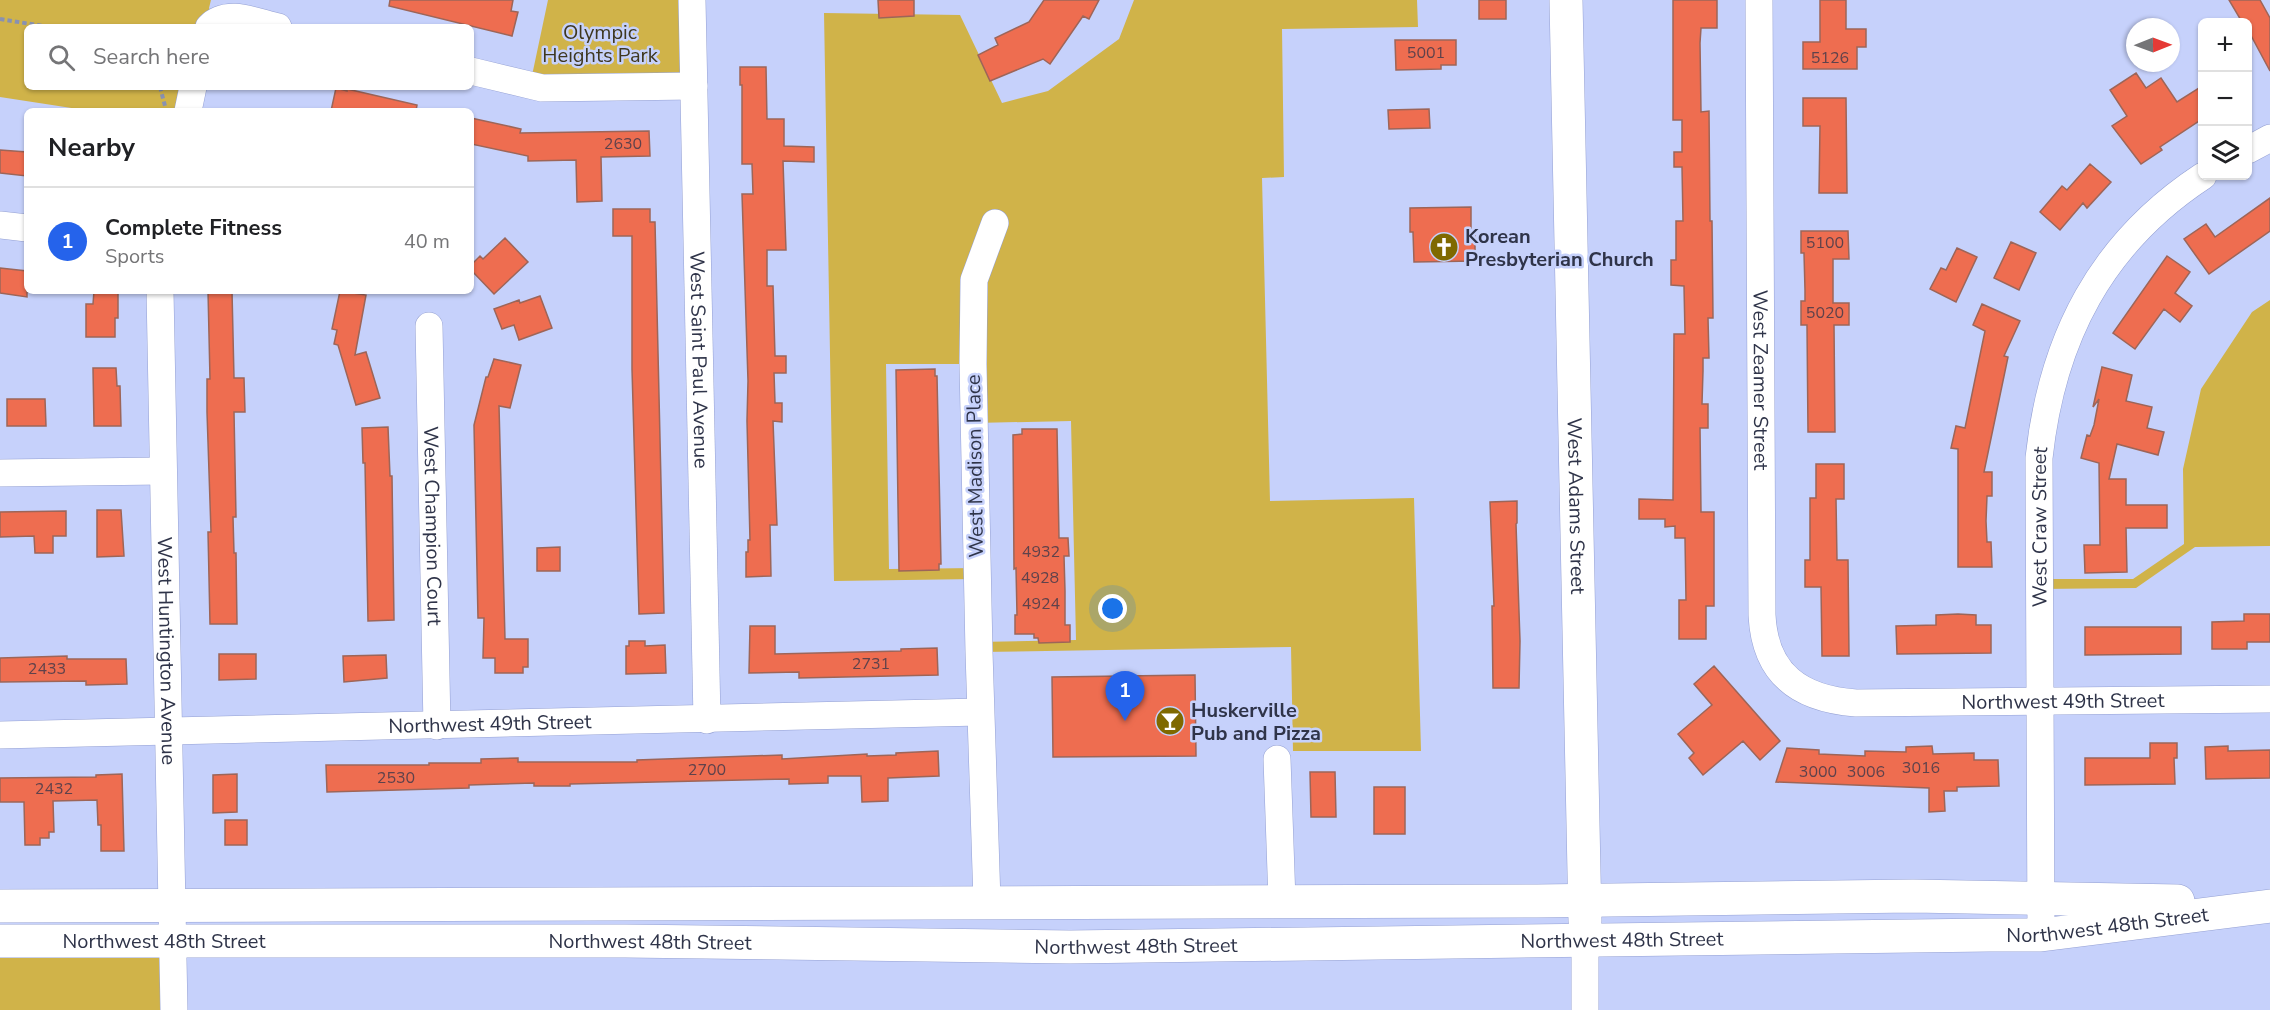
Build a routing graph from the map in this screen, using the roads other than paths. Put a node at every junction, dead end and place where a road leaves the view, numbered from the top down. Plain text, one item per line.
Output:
1 (692, 0) edge
2 (1566, 0) edge
3 (1759, 0) edge
4 (212, 24) edge
5 (265, 24) edge
6 (474, 72) edge
7 (694, 86) junction
8 (192, 90) edge
9 (189, 108) edge
10 (2270, 138) edge
11 (2252, 147) edge
12 (2198, 180) edge
13 (995, 223) dead end
14 (0, 225) edge
15 (24, 228) edge
16 (160, 294) edge
17 (429, 326) dead end
18 (163, 471) junction
19 (0, 473) edge
20 (2270, 699) edge
21 (2040, 701) junction
22 (1856, 703) joint
23 (980, 712) junction
24 (707, 720) junction
25 (437, 726) junction
26 (168, 731) junction
27 (0, 735) edge
28 (1277, 759) dead end
29 (2041, 898) junction
30 (1584, 900) junction
31 (1282, 901) junction
32 (987, 902) junction
33 (2270, 904) edge
34 (172, 905) junction
35 (0, 906) edge
36 (2041, 934) junction
37 (0, 941) edge
38 (173, 941) junction
39 (625, 941) junction
40 (1585, 941) junction
41 (174, 1010) edge
42 (1586, 1010) edge

1 - 7 street, West Saint Paul Avenue
2 - 30 main road, West Adams Street
3 - 22 street, West Zeamer Street
4 - 5 street
6 - 7 street
7 - 24 street, West Saint Paul Avenue
8 - 9 street
10 - 11 street
12 - 21 street, West Craw Street
13 - 23 street, West Madison Place
14 - 15 street
16 - 18 street, West Huntington Avenue
17 - 25 street, West Champion Court
18 - 19 street
18 - 26 street, West Huntington Avenue
20 - 21 street, Northwest 49th Street
21 - 22 street, Northwest 49th Street
21 - 29 street, West Craw Street
23 - 24 street, Northwest 49th Street
23 - 32 street, West Madison Place
24 - 25 street, Northwest 49th Street
25 - 26 street, Northwest 49th Street
26 - 27 street, Northwest 49th Street
26 - 34 street, West Huntington Avenue
28 - 31 street
29 - 30 main road, Northwest 48th Street
29 - 33 main road, Northwest 48th Street
29 - 36 street, West Craw Street
30 - 31 main road, Northwest 48th Street
30 - 40 main road, West Adams Street
31 - 32 main road, Northwest 48th Street
32 - 34 main road, Northwest 48th Street
32 - 39 main road
33 - 36 main road, Northwest 48th Street
34 - 35 main road, Northwest 48th Street
34 - 38 street, West Huntington Avenue
36 - 40 main road, Northwest 48th Street
37 - 38 main road, Northwest 48th Street
38 - 39 main road, Northwest 48th Street
38 - 41 street, West Huntington Avenue
39 - 40 main road, Northwest 48th Street
40 - 42 street, West Adams Street

